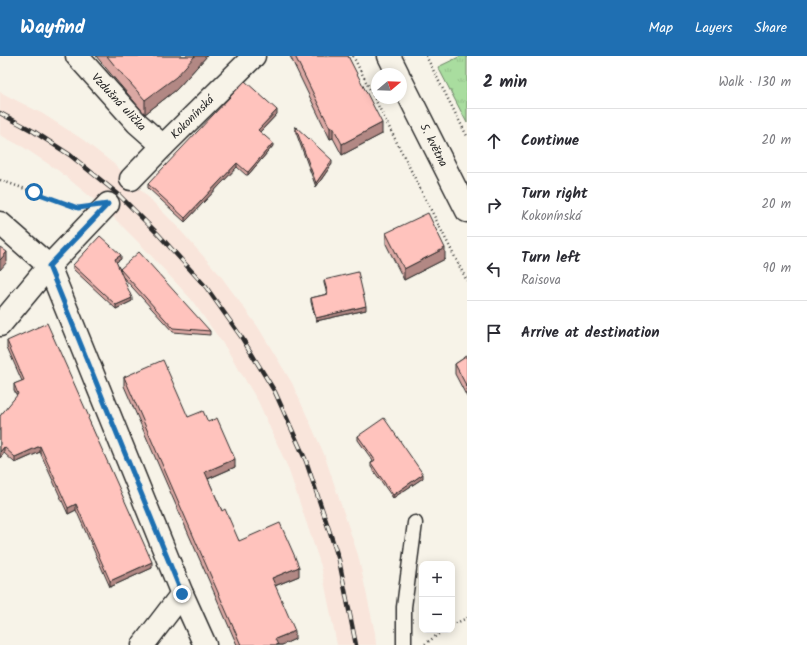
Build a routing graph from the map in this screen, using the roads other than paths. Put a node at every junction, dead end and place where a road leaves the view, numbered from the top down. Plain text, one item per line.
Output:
1 (77, 56) edge
2 (254, 56) edge
3 (389, 56) edge
4 (395, 68) edge
5 (407, 92) edge
6 (163, 146) junction
7 (131, 179) dead end
8 (108, 204) road end
9 (467, 211) edge
10 (0, 223) edge
11 (49, 266) junction
12 (0, 325) edge
13 (415, 523) dead end
14 (182, 594) junction
15 (143, 645) edge
16 (205, 645) edge
17 (404, 645) edge

1 - 6 street, Vzdušná ulička
2 - 6 street, Kokonínská
3 - 4 street
5 - 9 street, 5. května
6 - 7 street, Kokonínská
8 - 11 street
10 - 11 street
11 - 12 street
11 - 14 street
13 - 17 lane
14 - 15 street
14 - 16 street

